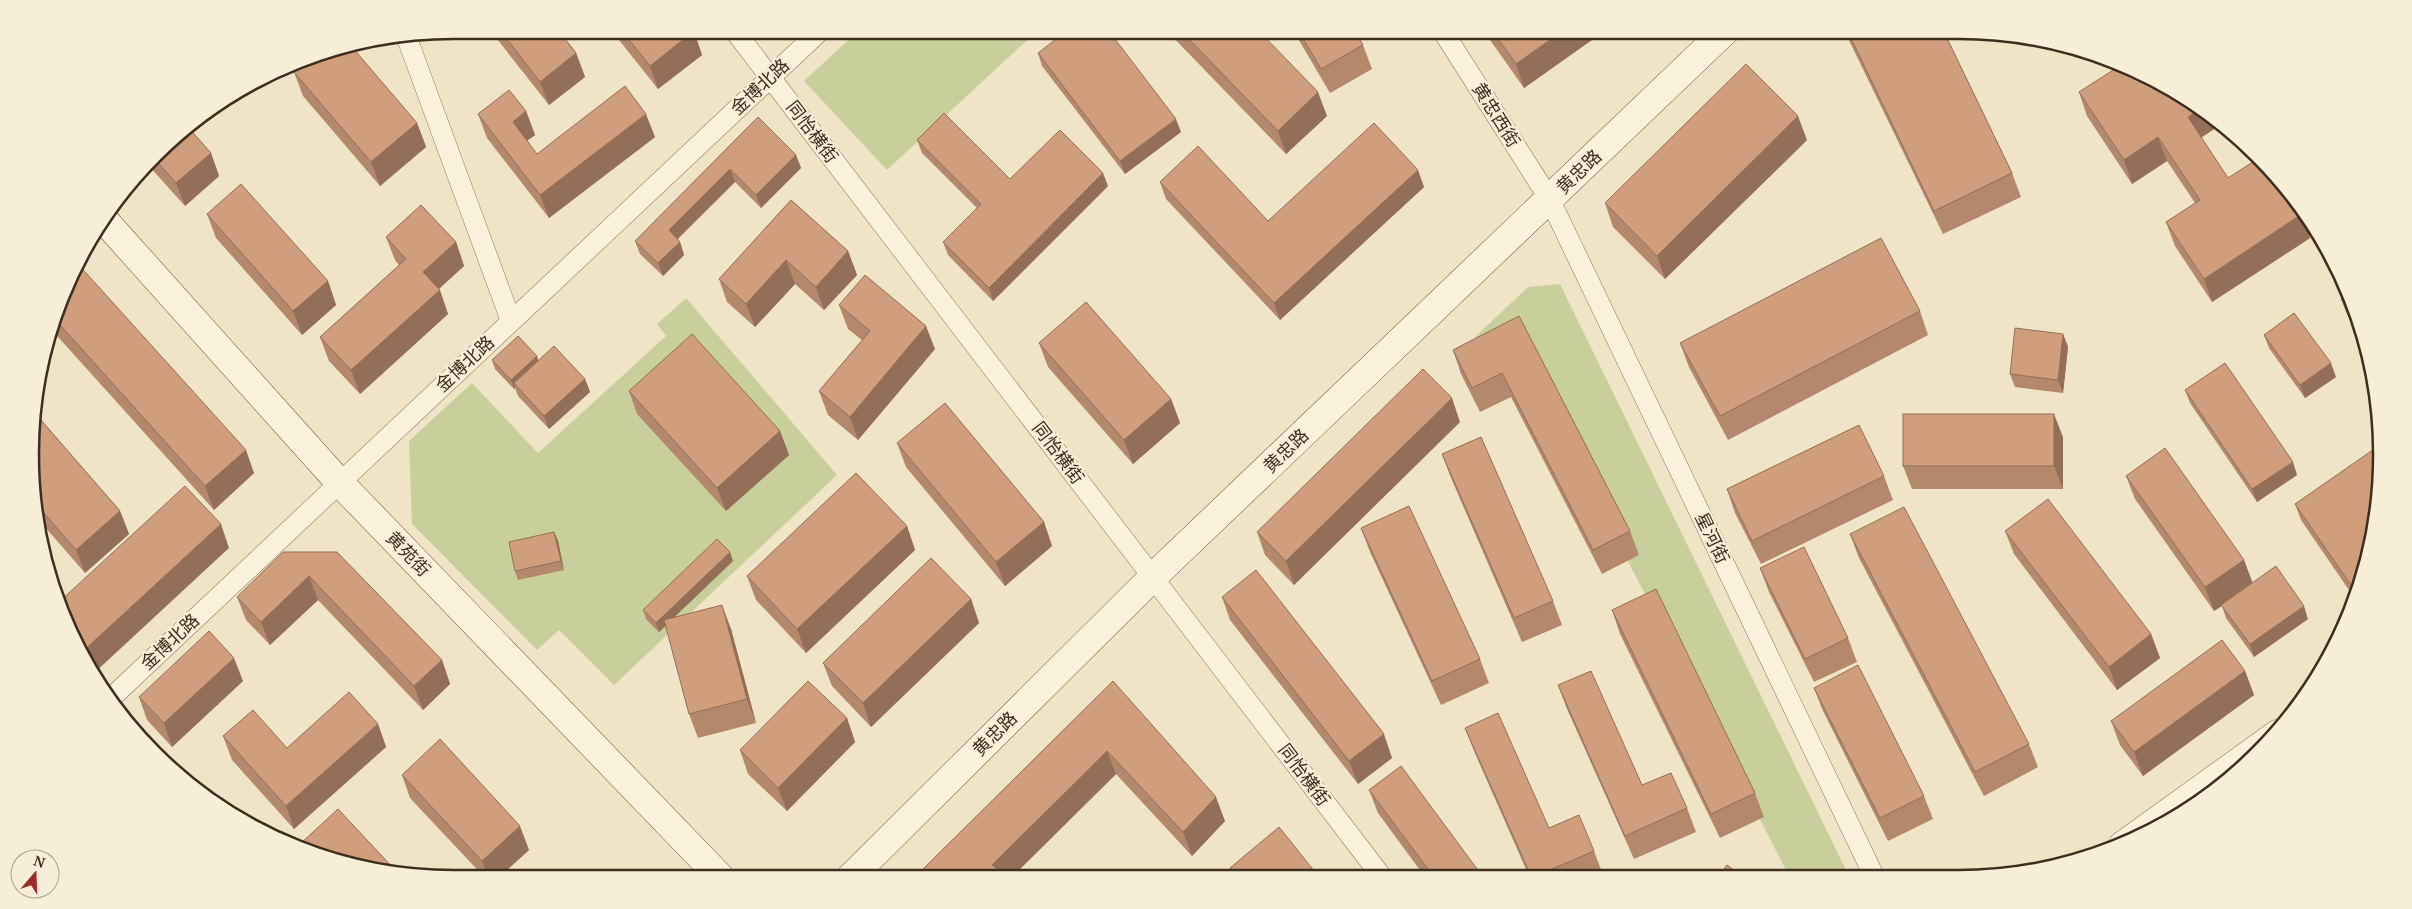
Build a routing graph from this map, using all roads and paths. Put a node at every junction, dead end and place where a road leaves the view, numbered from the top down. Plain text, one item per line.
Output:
1 (741, 39) edge
2 (810, 39) edge
3 (1448, 39) edge
4 (1717, 39) edge
5 (408, 41) edge
6 (770, 77) junction
7 (1550, 200) junction
8 (109, 224) edge
9 (511, 321) junction
10 (339, 482) junction
11 (1153, 578) junction
12 (115, 694) edge
13 (2251, 748) edge
14 (2142, 827) edge
15 (713, 870) edge
16 (858, 870) edge
17 (1377, 870) edge
18 (1871, 870) edge

1 - 6 street, 同怡横街
2 - 6 street, 金博北路
3 - 7 street, 黄忠西街
4 - 7 street, 黄忠路
5 - 9 street
6 - 9 street, 金博北路
6 - 11 street, 同怡横街
7 - 11 street, 黄忠路
7 - 18 street, 星河街
8 - 10 street, 黄苑街
9 - 10 street, 金博北路
10 - 12 street, 金博北路
10 - 15 street, 黄苑街
11 - 16 street, 黄忠路
11 - 17 street, 同怡横街
13 - 14 street

